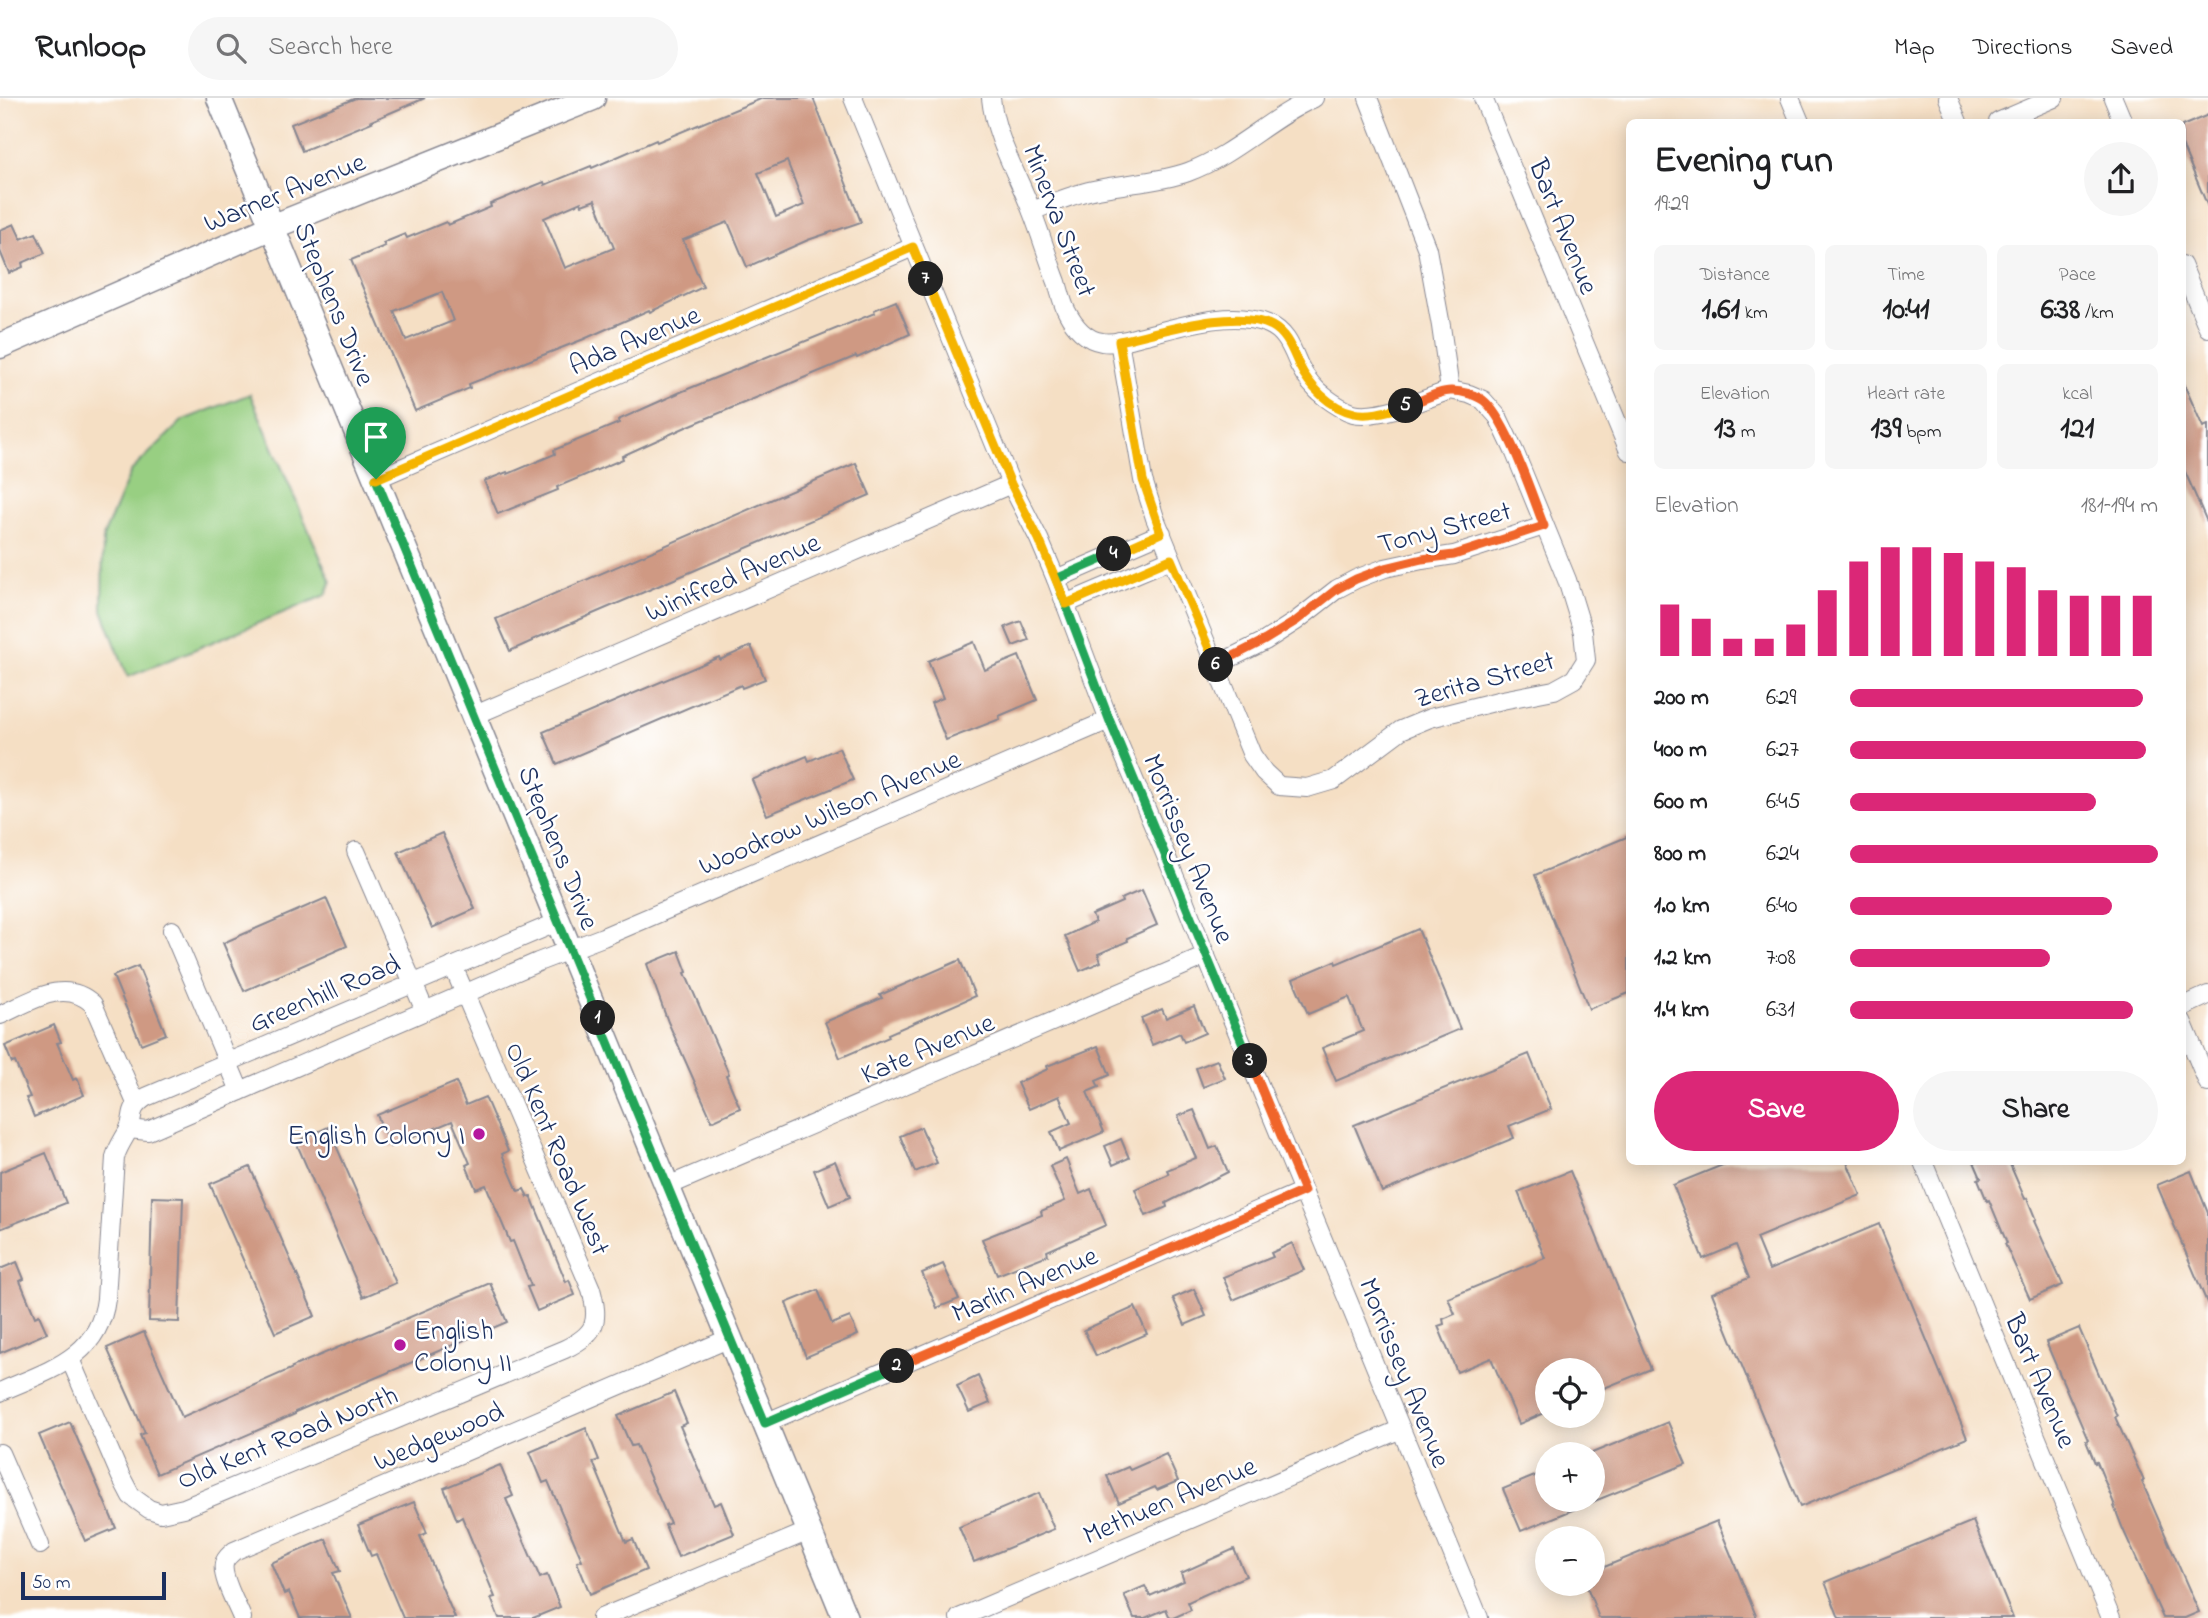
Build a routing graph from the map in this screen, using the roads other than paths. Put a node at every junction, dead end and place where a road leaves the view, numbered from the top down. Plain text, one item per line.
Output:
1 (219, 98) edge
2 (593, 98) edge
3 (853, 98) edge
4 (991, 98) edge
5 (1314, 98) edge
6 (1368, 98) edge
7 (1483, 98) edge
8 (1790, 98) edge
9 (1948, 98) edge
10 (2054, 98) edge
11 (2113, 98) edge
12 (1799, 119) edge
13 (1957, 119) edge
14 (2005, 119) edge
15 (2122, 119) edge
16 (1032, 211) junction
17 (272, 227) junction
18 (913, 247) junction
19 (2186, 275) edge
20 (2208, 328) edge
21 (1119, 341) junction
22 (0, 346) edge
23 (1450, 390) junction
24 (1626, 444) edge
25 (376, 479) junction
26 (1011, 484) junction
27 (1544, 526) junction
28 (1161, 533) junction
29 (1171, 559) junction
30 (1056, 579) junction
31 (1066, 604) junction
32 (1216, 665) junction
33 (473, 716) junction
34 (1109, 719) junction
35 (356, 851) dead end
36 (558, 922) junction
37 (172, 930) dead end
38 (571, 951) junction
39 (1206, 956) junction
40 (453, 966) junction
41 (412, 983) junction
42 (465, 994) junction
43 (2208, 995) edge
44 (2186, 1005) edge
45 (425, 1011) junction
46 (0, 1015) edge
47 (2186, 1031) edge
48 (227, 1062) junction
49 (2208, 1083) edge
50 (240, 1091) junction
51 (136, 1103) junction
52 (129, 1129) junction
53 (1924, 1165) edge
54 (668, 1186) junction
55 (1304, 1191) junction
56 (595, 1324) joint
57 (730, 1338) junction
58 (71, 1359) junction
59 (0, 1392) edge
60 (765, 1423) junction
61 (1401, 1429) junction
62 (0, 1452) edge
63 (809, 1531) junction
64 (40, 1545) dead end
65 (242, 1618) edge
66 (601, 1618) edge
67 (845, 1618) edge
68 (958, 1618) edge
69 (1479, 1618) edge
70 (2111, 1618) edge

1 - 17 street, Stephens Drive
2 - 17 street, Warner Avenue
3 - 18 street, Morrissey Avenue
4 - 16 street, Minerva Street
5 - 16 street
6 - 23 street
7 - 24 street, Bart Avenue
8 - 12 street
9 - 13 street
10 - 14 street
11 - 15 street
16 - 21 street, Minerva Street
17 - 22 street, Warner Avenue
17 - 25 street, Stephens Drive
18 - 25 street, Ada Avenue
18 - 26 street, Morrissey Avenue
19 - 20 street
21 - 23 street
21 - 28 street
23 - 27 street
25 - 33 street, Stephens Drive
26 - 30 street, Morrissey Avenue
26 - 33 street, Winifred Avenue
27 - 32 street, Tony Street
27 - 32 street, Zerita Street
28 - 29 street
28 - 30 street
29 - 31 street
29 - 32 street
30 - 31 street, Morrissey Avenue
31 - 34 street, Morrissey Avenue
33 - 36 street, Stephens Drive
34 - 38 street, Woodrow Wilson Avenue
34 - 39 street, Morrissey Avenue
35 - 41 street
36 - 38 street, Stephens Drive
36 - 40 street, Greenhill Road
37 - 48 street
38 - 42 street, Greenhill Road
38 - 54 street, Stephens Drive
39 - 54 street, Kate Avenue
39 - 55 street, Morrissey Avenue
40 - 41 street, Greenhill Road
40 - 42 street, Old Kent Road West
41 - 45 street
41 - 48 street, Greenhill Road
42 - 45 street, Greenhill Road
42 - 56 street, Old Kent Road West
43 - 44 street
45 - 50 street, Greenhill Road
46 - 51 street
47 - 49 street
48 - 50 street
48 - 51 street, Greenhill Road
50 - 52 street, Greenhill Road
51 - 52 street
52 - 58 street
53 - 70 street, Bart Avenue
54 - 57 street, Stephens Drive
55 - 60 street, Marlin Avenue
55 - 61 street, Morrissey Avenue
56 - 58 street, Old Kent Road North
57 - 60 street, Stephens Drive
57 - 65 street, Wedgewood
58 - 59 street
60 - 63 street, Stephens Drive
61 - 68 street, Methuen Avenue
61 - 69 street, Morrissey Avenue
62 - 64 street
63 - 66 street
63 - 67 street, Stephens Drive

